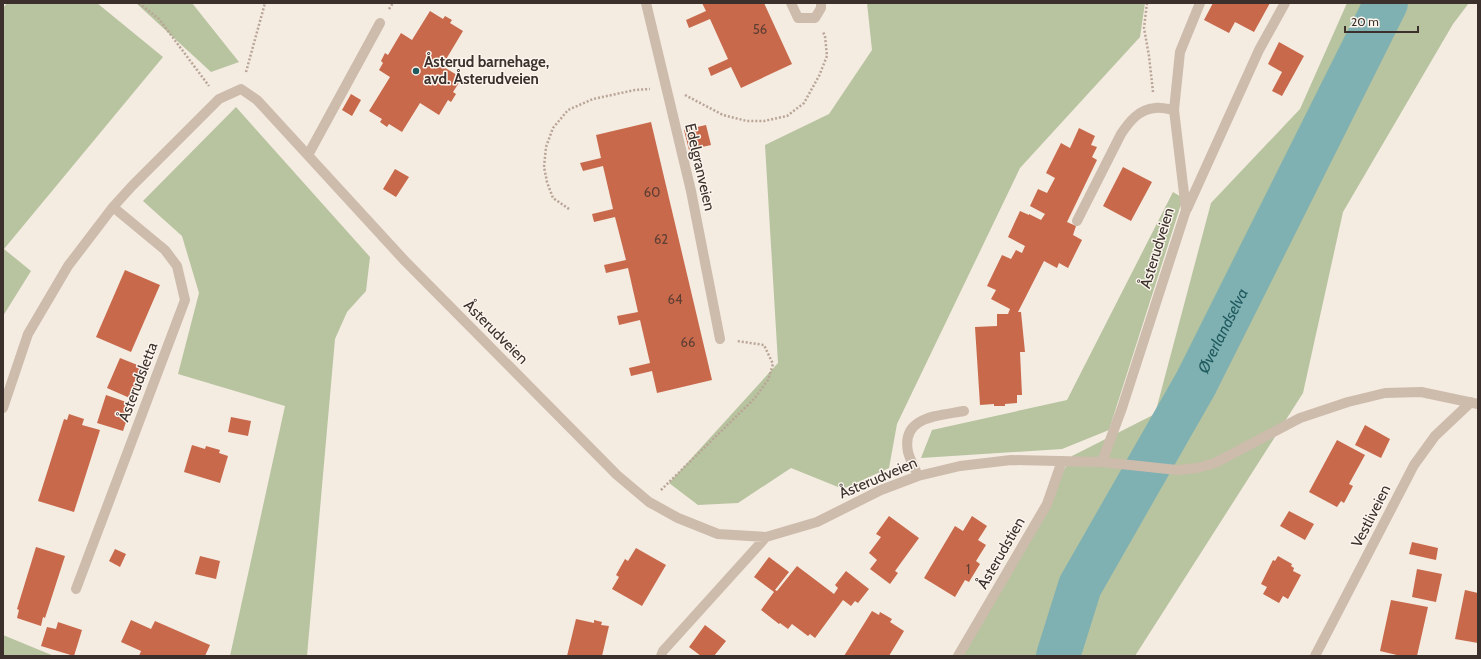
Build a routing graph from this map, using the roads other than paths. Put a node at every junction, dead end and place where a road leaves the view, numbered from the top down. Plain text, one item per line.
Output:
1 (646, 3) edge
2 (791, 3) edge
3 (821, 3) edge
4 (1200, 3) edge
5 (1285, 3) edge
6 (380, 23) dead end
7 (1174, 110) junction
8 (308, 155) junction
9 (113, 207) junction
10 (1186, 210) junction
11 (1077, 221) dead end
12 (720, 339) road end
13 (1474, 403) edge
14 (3, 408) edge
15 (964, 411) dead end
16 (1062, 461) junction
17 (1102, 462) junction
18 (918, 476) junction
19 (766, 537) junction
20 (76, 589) dead end
21 (661, 656) edge
22 (958, 656) edge
23 (1314, 656) edge

1 - 12 street, Edelgranveien
2 - 3 street
4 - 7 street, Åsterudveien
5 - 10 street
6 - 8 street
7 - 10 street, Åsterudveien
7 - 11 street
8 - 9 street, Åsterudveien
8 - 19 street, Åsterudveien
9 - 14 street
9 - 20 street, Åsterudsletta
10 - 17 street, Åsterudveien
13 - 17 street, Åsterudveien
13 - 23 street, Vestliveien
15 - 18 street
16 - 17 street, Åsterudveien
16 - 18 street, Åsterudveien
16 - 22 street, Åsterudstien
18 - 19 street, Åsterudveien
19 - 21 street

